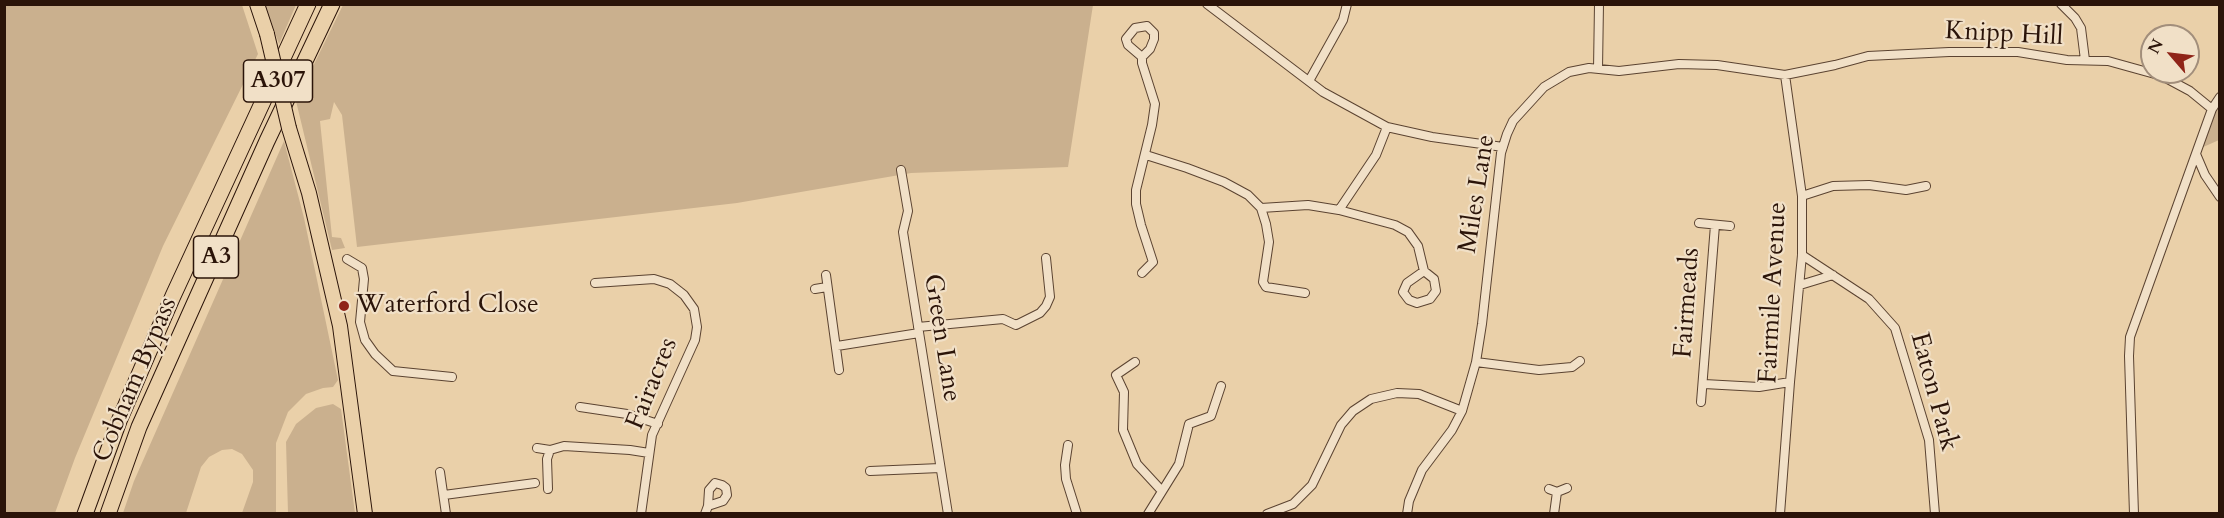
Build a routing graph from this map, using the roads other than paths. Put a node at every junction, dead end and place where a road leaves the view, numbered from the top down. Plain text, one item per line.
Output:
1 (257, 4) edge
2 (308, 4) edge
3 (332, 4) edge
4 (1207, 4) edge
5 (1347, 4) edge
6 (1599, 4) edge
7 (2061, 4) edge
8 (1142, 57) dead end
9 (2085, 60) junction
10 (1598, 69) junction
11 (1785, 75) junction
12 (1310, 81) junction
13 (2220, 97) edge
14 (2212, 109) junction
15 (1387, 127) junction
16 (1503, 147) junction
17 (2196, 154) junction
18 (1146, 155) junction
19 (901, 170) dead end
20 (1926, 186) dead end
21 (1802, 196) junction
22 (2220, 197) edge
23 (1261, 208) junction
24 (1339, 210) junction
25 (1700, 223) dead end
26 (1715, 225) junction
27 (1730, 226) dead end
28 (1802, 255) junction
29 (1046, 258) dead end
30 (347, 259) dead end
31 (1424, 271) dead end
32 (1142, 273) dead end
33 (826, 275) dead end
34 (1833, 275) junction
35 (596, 283) dead end
36 (1800, 285) junction
37 (827, 287) junction
38 (816, 289) dead end
39 (1305, 293) dead end
40 (918, 330) junction
41 (837, 346) junction
42 (1580, 361) dead end
43 (1135, 362) dead end
44 (1476, 362) junction
45 (839, 370) dead end
46 (452, 377) dead end
47 (1790, 382) junction
48 (1704, 384) junction
49 (1221, 386) dead end
50 (1701, 402) dead end
51 (580, 407) dead end
52 (1462, 411) junction
53 (658, 424) junction
54 (1068, 445) dead end
55 (537, 448) dead end
56 (550, 450) junction
57 (649, 453) junction
58 (940, 468) junction
59 (870, 471) dead end
60 (440, 472) dead end
61 (535, 483) dead end
62 (1567, 488) dead end
63 (548, 489) dead end
64 (1161, 490) junction
65 (444, 495) junction
66 (85, 513) edge
67 (108, 513) edge
68 (365, 513) edge
69 (446, 513) edge
70 (641, 513) edge
71 (948, 513) edge
72 (1077, 513) edge
73 (1148, 513) edge
74 (1267, 513) edge
75 (1407, 513) edge
76 (1554, 513) edge
77 (1780, 513) edge
78 (1935, 513) edge
79 (2134, 513) edge

1 - 68 main road, A307, bridge
2 - 66 highway, Cobham Bypass / A3
3 - 67 highway, Cobham Bypass / A3
4 - 12 street
5 - 12 street
6 - 10 street
7 - 9 street
8 - 18 street
9 - 11 street, Knipp Hill
9 - 14 street, Knipp Hill
10 - 11 street, Miles Lane
10 - 16 street, Miles Lane
11 - 21 street, Fairmile Avenue
12 - 15 street
13 - 14 street
14 - 17 street
15 - 16 street
15 - 24 street
16 - 44 street, Miles Lane
17 - 22 street
17 - 79 street
18 - 23 street
18 - 32 street
19 - 40 street, Green Lane
20 - 21 street
21 - 28 street, Fairmile Avenue
23 - 24 street
23 - 39 street
24 - 31 street
25 - 26 street, Fairmeads
26 - 27 street, Fairmeads
26 - 48 street, Fairmeads
28 - 34 street, Eaton Park
28 - 36 street, Fairmile Avenue
29 - 40 street
30 - 46 street
33 - 37 street
34 - 36 street
34 - 78 street, Eaton Park
35 - 53 street, Fairacres
36 - 47 street, Fairmile Avenue
37 - 38 street
37 - 41 street
40 - 41 street
40 - 58 street, Green Lane
41 - 45 street
42 - 44 street
43 - 64 street
44 - 52 street, Miles Lane
47 - 48 street, Fairmeads
47 - 77 street, Fairmile Avenue
48 - 50 street, Fairmeads
49 - 64 street
51 - 53 street
52 - 74 street
52 - 75 street, Miles Lane
53 - 57 street, Fairacres
54 - 72 street
55 - 56 street
56 - 57 street
56 - 63 street
57 - 70 street, Fairacres
58 - 59 street
58 - 71 street, Green Lane
60 - 65 street
61 - 65 street
62 - 76 street
64 - 73 street
65 - 69 street

